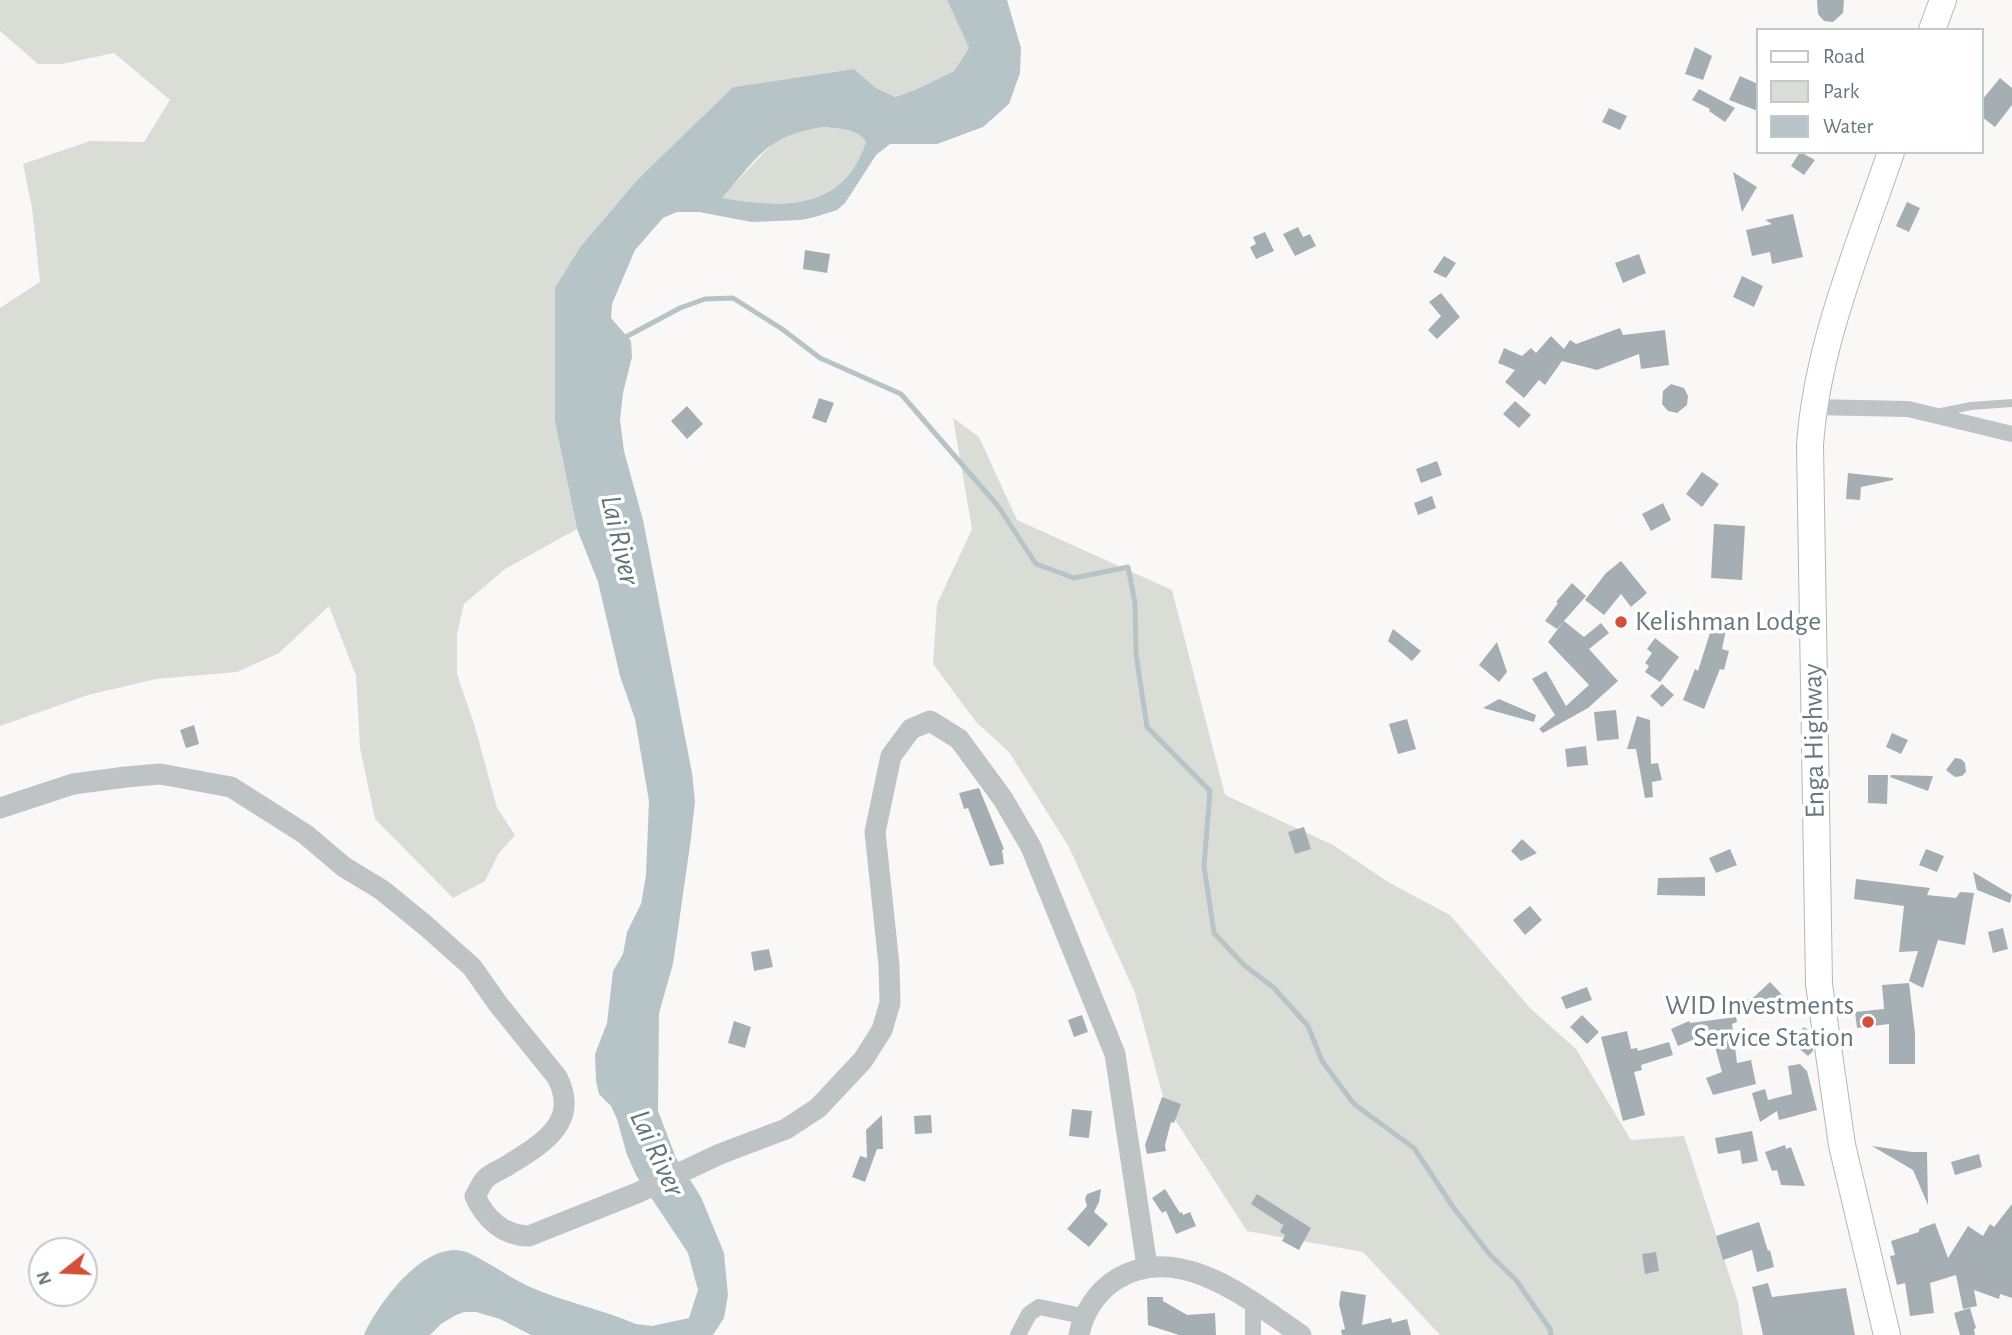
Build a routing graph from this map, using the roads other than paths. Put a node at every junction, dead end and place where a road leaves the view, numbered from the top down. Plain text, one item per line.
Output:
1 (1943, 0) edge
2 (1933, 28) edge
3 (1890, 154) edge
4 (2012, 403) edge
5 (1812, 407) junction
6 (1931, 414) junction
7 (2012, 434) edge
8 (0, 808) edge
9 (1147, 1266) junction
10 (1252, 1302) junction
11 (1081, 1326) edge
12 (1018, 1335) edge
13 (1253, 1335) edge
14 (1301, 1335) edge
15 (1887, 1335) edge

1 - 2 main road
3 - 5 main road, Enga Highway
4 - 6 lane
5 - 6 street
5 - 15 main road, Enga Highway
6 - 7 street
8 - 9 street
9 - 10 street
9 - 11 street
10 - 13 street
10 - 14 street
11 - 12 street

